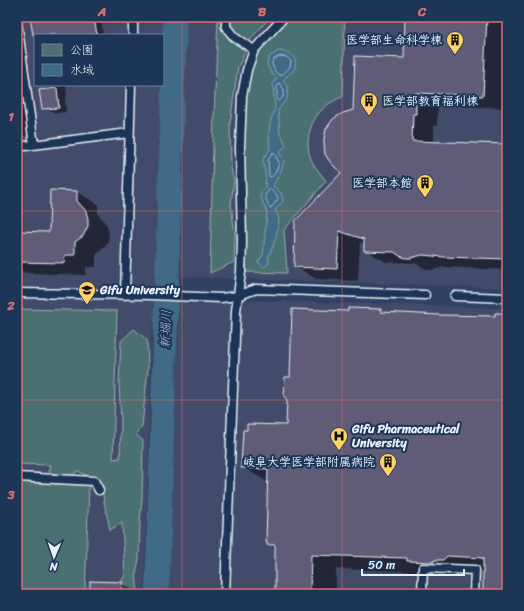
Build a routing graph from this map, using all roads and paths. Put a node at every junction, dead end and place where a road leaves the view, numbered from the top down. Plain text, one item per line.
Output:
1 (133, 17) edge
2 (226, 17) edge
3 (284, 17) edge
4 (17, 22) edge
5 (133, 34) edge
6 (254, 50) junction
7 (131, 86) edge
8 (129, 133) junction
9 (34, 145) junction
10 (17, 147) edge
11 (17, 293) edge
12 (425, 294) dead end
13 (125, 295) junction
14 (237, 296) junction
15 (455, 296) dead end
16 (507, 298) edge
17 (17, 477) edge
18 (99, 490) dead end
19 (225, 594) edge
20 (422, 594) edge
21 (474, 594) edge

1 - 5 lane
2 - 6 lane
3 - 6 lane
4 - 9 lane
6 - 14 lane
7 - 8 lane
8 - 9 lane
8 - 13 lane
9 - 10 lane
11 - 13 lane
12 - 14 lane
13 - 14 lane
14 - 19 lane
15 - 16 lane
17 - 18 lane
20 - 21 lane

